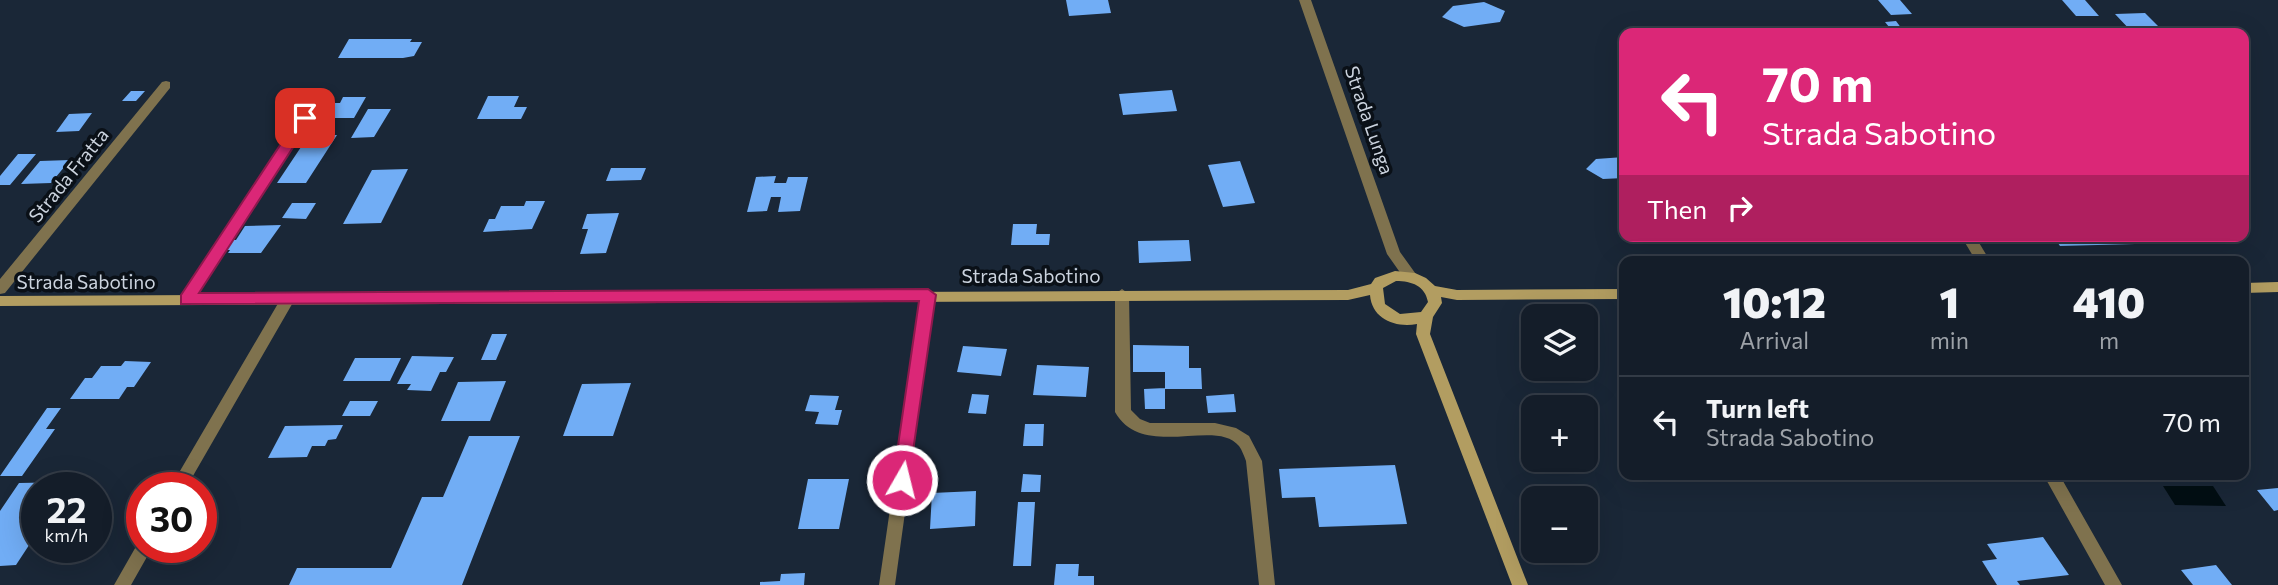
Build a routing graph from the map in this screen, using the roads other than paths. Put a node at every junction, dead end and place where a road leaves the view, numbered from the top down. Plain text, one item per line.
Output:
1 (1305, 0) edge
2 (166, 85) dead end
3 (320, 96) dead end
4 (1394, 254) junction
5 (1411, 277) junction
6 (1387, 278) junction
7 (2278, 287) edge
8 (1376, 288) junction
9 (2249, 288) edge
10 (0, 289) edge
11 (1122, 294) junction
12 (1619, 294) edge
13 (928, 295) junction
14 (1348, 295) junction
15 (1433, 297) junction
16 (186, 299) junction
17 (288, 299) junction
18 (0, 301) edge
19 (1378, 306) junction
20 (1426, 316) junction
21 (1404, 320) junction
22 (1423, 334) junction
23 (187, 472) edge
24 (2054, 480) edge
25 (135, 563) edge
26 (122, 585) edge
27 (887, 585) edge
28 (1267, 585) edge
29 (1520, 585) edge
30 (2114, 585) edge

1 - 4 street, Strada Lunga
2 - 10 street, Strada Fratta
3 - 16 street
4 - 5 street, Strada Lunga
4 - 6 street
5 - 6 street
5 - 15 street
6 - 8 street
7 - 9 street
8 - 14 street, Strada Sabotino
8 - 19 street
11 - 13 street, Strada Sabotino
11 - 14 street, Strada Sabotino
11 - 28 street
12 - 15 street
13 - 17 street, Strada Sabotino
13 - 27 street
14 - 19 street, Strada Sabotino
15 - 20 street
16 - 17 street, Strada Sabotino
16 - 18 street, Strada Sabotino
17 - 23 street
19 - 21 street
20 - 21 street
20 - 22 street
21 - 22 street
22 - 29 street
24 - 30 street
25 - 26 street

